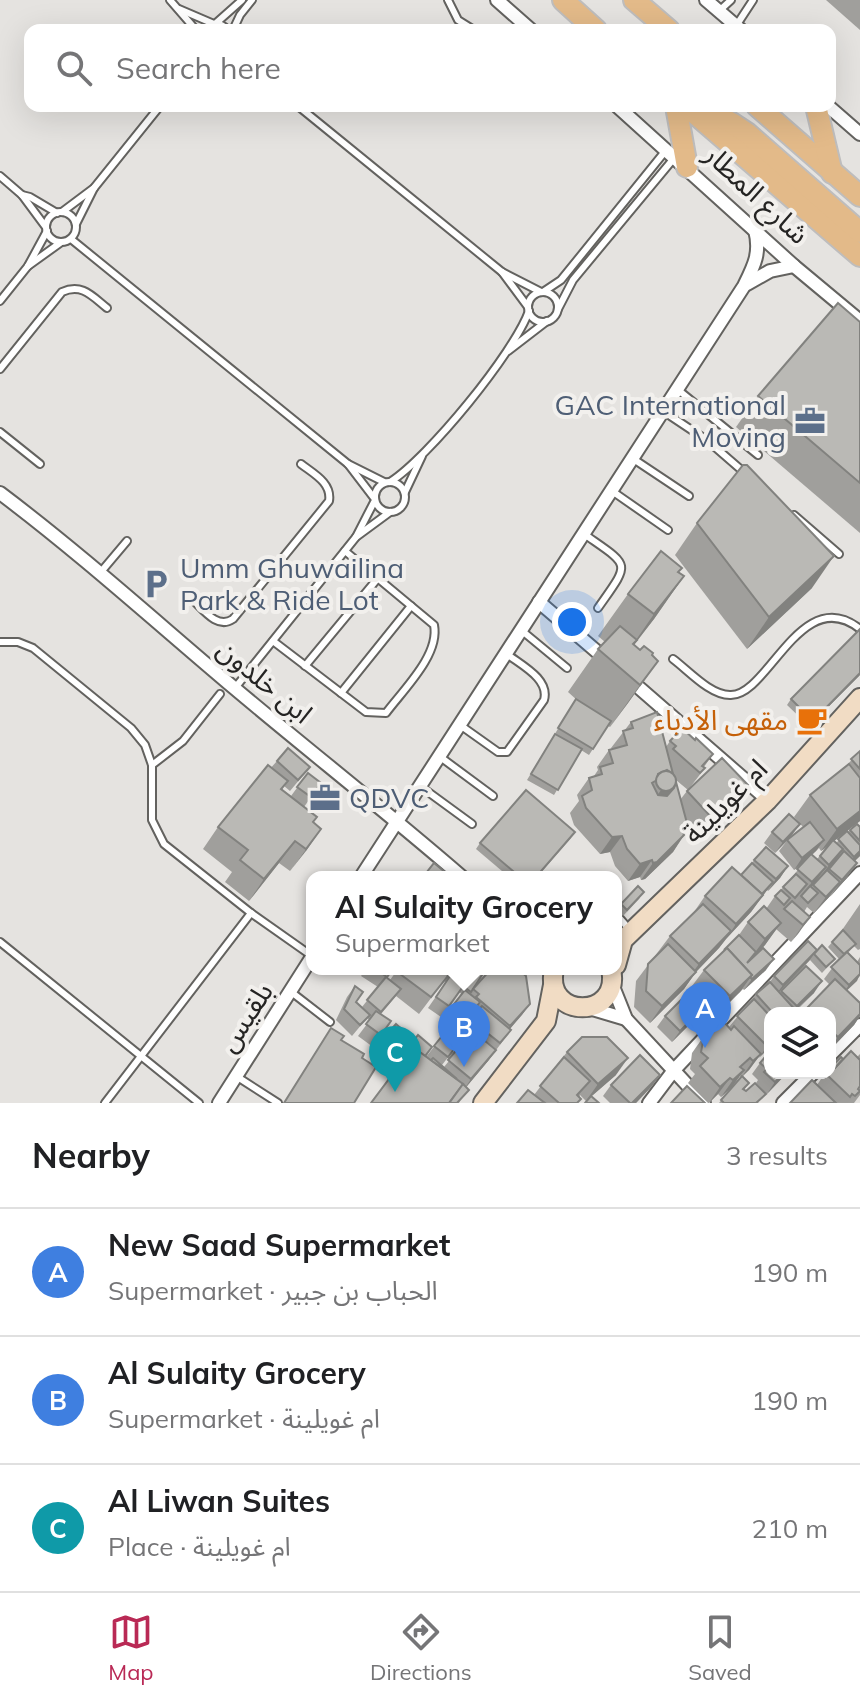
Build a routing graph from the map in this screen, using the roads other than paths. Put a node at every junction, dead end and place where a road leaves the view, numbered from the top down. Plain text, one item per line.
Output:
1 (170, 0) edge
2 (242, 0) edge
3 (252, 0) edge
4 (448, 0) edge
5 (497, 0) edge
6 (563, 0) edge
7 (634, 0) edge
8 (706, 0) edge
9 (731, 0) edge
10 (753, 0) edge
11 (179, 9) junction
12 (718, 11) junction
13 (191, 24) edge
14 (215, 24) joint
15 (235, 24) edge
16 (464, 24) edge
17 (524, 24) edge
18 (589, 24) edge
19 (662, 24) edge
20 (733, 24) edge
21 (740, 24) edge
22 (155, 112) edge
23 (305, 112) edge
24 (624, 112) edge
25 (676, 112) edge
26 (695, 112) edge
27 (712, 112) edge
28 (764, 112) edge
29 (817, 112) edge
30 (835, 112) edge
31 (860, 134) edge
32 (676, 158) junction
33 (832, 173) junction
34 (0, 176) edge
35 (94, 188) junction
36 (22, 195) junction
37 (860, 196) edge
38 (59, 213) junction
39 (76, 224) junction
40 (47, 230) junction
41 (755, 230) junction
42 (860, 232) edge
43 (71, 239) junction
44 (61, 242) junction
45 (860, 256) edge
46 (28, 266) junction
47 (794, 266) junction
48 (502, 272) junction
49 (744, 286) junction
50 (542, 292) junction
51 (0, 301) edge
52 (107, 308) dead end
53 (558, 309) junction
54 (529, 310) junction
55 (547, 321) junction
56 (860, 321) edge
57 (508, 351) junction
58 (0, 369) edge
59 (677, 389) junction
60 (663, 411) junction
61 (0, 432) edge
62 (758, 455) dead end
63 (422, 456) junction
64 (632, 458) junction
65 (40, 464) dead end
66 (301, 464) dead end
67 (348, 464) junction
68 (388, 482) junction
69 (756, 482) edge
70 (611, 491) junction
71 (0, 493) edge
72 (405, 493) junction
73 (689, 496) dead end
74 (375, 500) junction
75 (390, 512) junction
76 (792, 513) edge
77 (668, 530) dead end
78 (584, 534) junction
79 (356, 537) junction
80 (127, 541) dead end
81 (345, 551) junction
82 (839, 554) dead end
83 (100, 573) junction
84 (378, 578) junction
85 (191, 598) dead end
86 (539, 602) junction
87 (411, 606) junction
88 (598, 608) dead end
89 (860, 629) edge
90 (521, 630) junction
91 (273, 641) junction
92 (0, 642) edge
93 (506, 653) junction
94 (673, 659) dead end
95 (305, 666) junction
96 (567, 668) dead end
97 (235, 688) junction
98 (341, 693) junction
99 (220, 694) dead end
100 (860, 698) edge
101 (460, 725) junction
102 (439, 756) junction
103 (152, 765) junction
104 (420, 786) junction
105 (493, 796) dead end
106 (768, 800) junction
107 (397, 821) junction
108 (472, 824) dead end
109 (365, 871) edge
110 (455, 871) edge
111 (860, 873) edge
112 (251, 913) junction
113 (624, 937) edge
114 (0, 942) edge
115 (306, 952) edge
116 (306, 966) edge
117 (553, 975) edge
118 (554, 975) edge
119 (613, 975) edge
120 (615, 975) edge
121 (290, 991) junction
122 (583, 1008) junction
123 (626, 1019) junction
124 (546, 1021) junction
125 (330, 1022) dead end
126 (860, 1025) edge
127 (836, 1049) edge
128 (141, 1058) junction
129 (674, 1070) junction
130 (236, 1076) junction
131 (807, 1079) edge
132 (105, 1103) edge
133 (199, 1103) edge
134 (219, 1103) edge
135 (278, 1103) edge
136 (483, 1103) edge
137 (649, 1103) edge
138 (704, 1103) edge
139 (783, 1103) edge

1 - 11 lane
2 - 14 lane
3 - 15 lane
4 - 16 lane
5 - 17 street
6 - 18 main road
7 - 19 main road
8 - 12 street
9 - 12 lane
10 - 21 lane
11 - 13 lane
11 - 14 lane
12 - 20 street
22 - 35 lane
23 - 48 lane
24 - 32 street, شارع المطار
25 - 32 main road
26 - 45 main road, شارع المطار
27 - 42 main road
28 - 33 main road
29 - 33 main road
30 - 31 street
32 - 41 street, شارع المطار
32 - 50 lane
32 - 53 lane
33 - 37 main road
34 - 36 lane
35 - 38 lane
35 - 39 lane
36 - 38 lane
36 - 40 lane
38 - 39 lane
38 - 40 lane
39 - 43 lane
40 - 44 lane
40 - 46 lane
41 - 47 street, شارع المطار
41 - 49 street
43 - 44 lane
43 - 67 lane
44 - 46 lane
46 - 51 lane
47 - 49 street
47 - 56 street, شارع المطار
48 - 50 lane
48 - 54 lane
49 - 59 street
50 - 53 lane
50 - 54 lane
52 - 58 lane
53 - 55 lane
54 - 55 lane
54 - 57 lane
55 - 57 lane
57 - 63 lane
59 - 60 street
59 - 62 lane
60 - 64 street
60 - 69 lane
61 - 65 lane
63 - 68 lane
63 - 72 lane
64 - 70 street
64 - 73 lane
66 - 85 lane
67 - 68 lane
67 - 74 lane
68 - 72 lane
68 - 74 lane
70 - 77 lane
70 - 78 street
71 - 83 street, ابن خلدون
72 - 75 lane
74 - 75 lane
74 - 79 lane
75 - 79 lane
76 - 82 lane
78 - 86 street
78 - 88 lane
79 - 81 lane
80 - 83 lane
81 - 84 lane
81 - 91 lane
83 - 97 street, ابن خلدون
84 - 87 lane
84 - 95 lane
86 - 90 street
86 - 106 street
87 - 98 lane
87 - 98 lane
89 - 94 lane
90 - 93 street
90 - 96 lane
91 - 95 lane
91 - 97 lane
92 - 103 lane
93 - 101 street
93 - 101 lane
95 - 98 lane
97 - 107 street, ابن خلدون
99 - 103 lane
100 - 106 street, ام غويلينة
101 - 102 street
102 - 104 street
102 - 105 lane
103 - 112 lane
104 - 107 street
104 - 108 lane
106 - 113 street, ام غويلينة
107 - 109 street
107 - 110 street, ابن خلدون
111 - 129 street
112 - 115 lane
112 - 128 lane
114 - 128 lane
116 - 121 street, بلقيس
117 - 124 street
118 - 122 street
119 - 122 street
120 - 123 street
121 - 125 lane
121 - 130 street, بلقيس
122 - 123 street
122 - 124 street
123 - 129 street
124 - 136 street
126 - 127 street
128 - 132 lane
128 - 133 lane
129 - 137 street
129 - 138 street
130 - 134 street, بلقيس
130 - 135 lane
131 - 139 street

